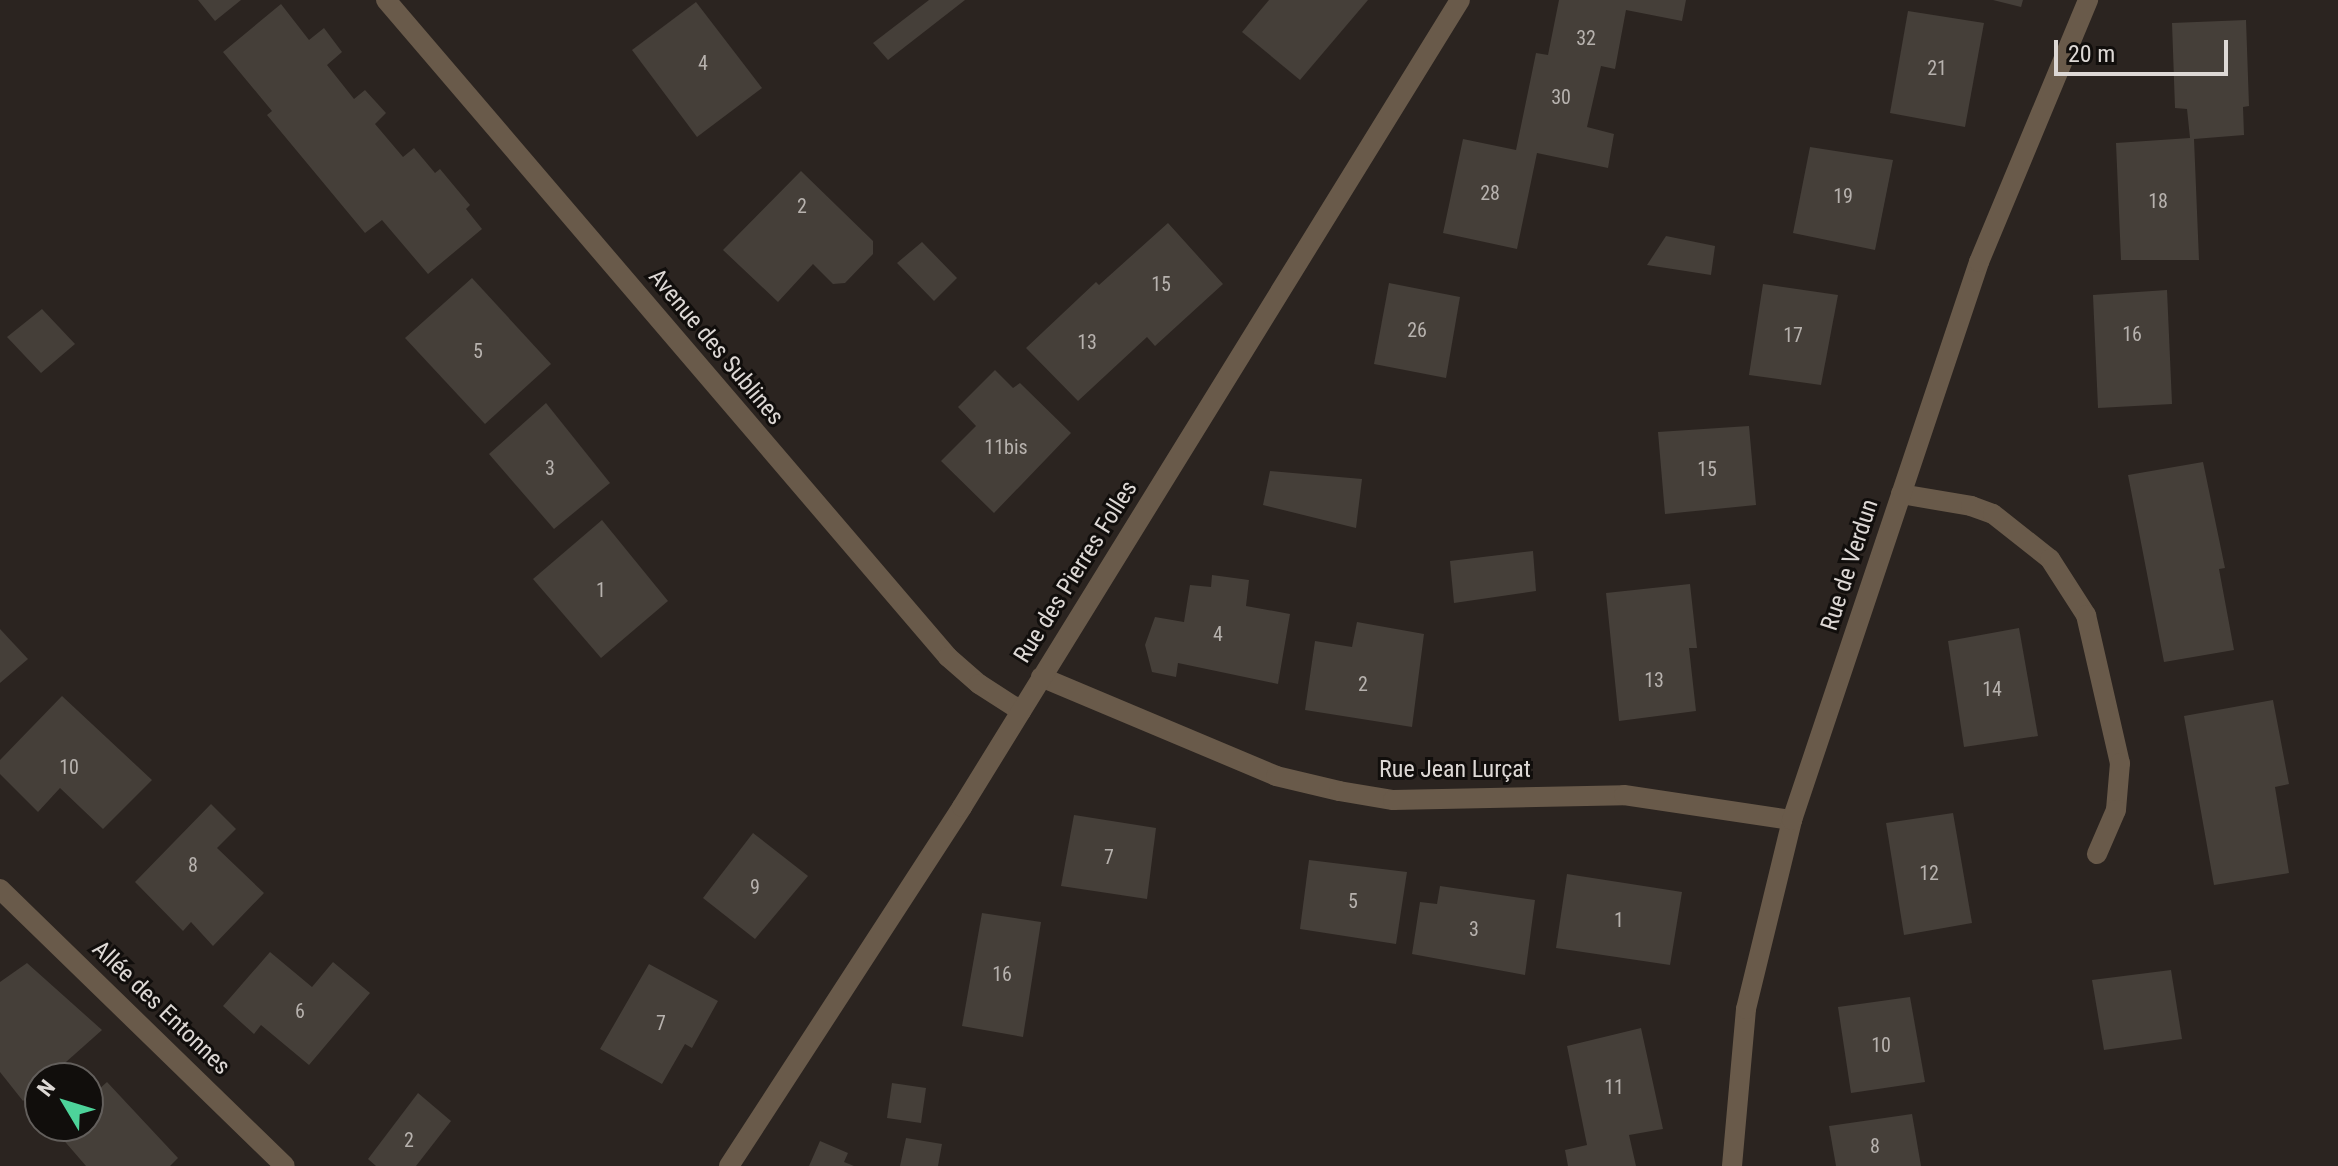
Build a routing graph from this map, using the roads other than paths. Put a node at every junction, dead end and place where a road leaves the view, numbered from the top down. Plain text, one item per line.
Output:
1 (386, 0) edge
2 (1460, 0) edge
3 (2088, 0) edge
4 (1901, 494) junction
5 (1041, 677) junction
6 (1021, 711) junction
7 (1792, 820) junction
8 (2097, 854) dead end
9 (0, 889) edge
10 (285, 1166) edge
11 (729, 1166) edge
12 (1732, 1166) edge

1 - 6 street, Avenue des Sublines
2 - 5 street, Rue des Pierres Folles
3 - 4 street, Rue de Verdun
4 - 7 street, Rue de Verdun
4 - 8 street
5 - 6 street, Rue des Pierres Folles
5 - 7 street, Rue Jean Lurçat
6 - 11 street, Rue des Pierres Folles
7 - 12 street, Rue de Verdun
9 - 10 street, Allée des Entonnes

